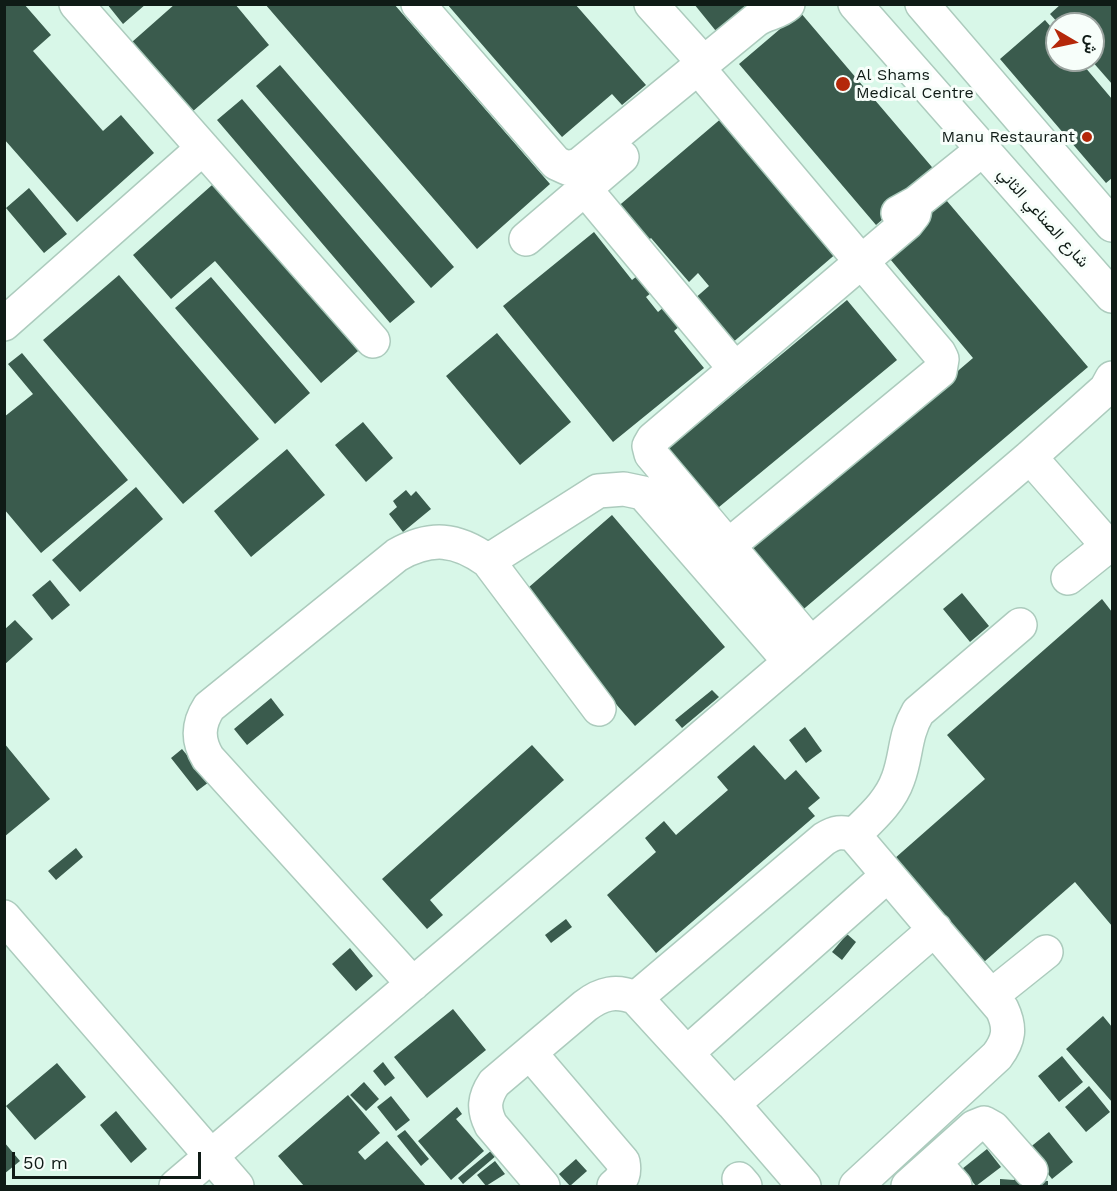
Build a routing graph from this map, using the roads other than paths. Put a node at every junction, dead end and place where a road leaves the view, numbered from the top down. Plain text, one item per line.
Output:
1 (76, 4) edge
2 (418, 4) edge
3 (651, 4) edge
4 (855, 4) edge
5 (922, 4) edge
6 (783, 9) edge
7 (707, 73) junction
8 (202, 148) junction
9 (982, 150) junction
10 (585, 189) junction
11 (1113, 225) edge
12 (526, 239) dead end
13 (857, 257) junction
14 (1113, 296) edge
15 (4, 324) edge
16 (373, 340) dead end
17 (726, 358) junction
18 (1110, 385) edge
19 (642, 429) dead end
20 (1030, 457) junction
21 (1110, 545) edge
22 (728, 546) junction
23 (488, 561) junction
24 (1068, 578) dead end
25 (1020, 625) dead end
26 (801, 653) junction
27 (599, 709) dead end
28 (854, 835) junction
29 (888, 875) junction
30 (4, 917) edge
31 (935, 929) junction
32 (1046, 952) dead end
33 (413, 984) junction
34 (991, 996) junction
35 (636, 998) junction
36 (688, 1052) junction
37 (530, 1053) junction
38 (733, 1104) junction
39 (211, 1157) junction
40 (1031, 1171) dead end
41 (945, 1175) edge
42 (176, 1186) edge
43 (237, 1186) edge
44 (543, 1186) edge
45 (614, 1186) edge
46 (804, 1186) edge
47 (856, 1186) edge
48 (908, 1186) edge

1 - 8 street
2 - 7 street
3 - 7 street
4 - 9 street, شارع الصناعي الثاني
5 - 11 street
6 - 7 street
7 - 10 street
7 - 13 street
8 - 15 street
8 - 16 street
9 - 13 street
9 - 14 street, شارع الصناعي الثاني
10 - 12 street
10 - 17 street
13 - 17 street
13 - 22 street
13 - 22 street
17 - 19 street
18 - 20 street
20 - 21 street
20 - 26 street
21 - 24 street
22 - 26 street
23 - 26 street
23 - 27 street
23 - 33 street
25 - 28 street
26 - 33 street
28 - 29 street
28 - 35 street
29 - 31 street
29 - 36 street
30 - 39 street
31 - 34 street
31 - 38 street
32 - 34 street
33 - 39 street
34 - 47 street
35 - 36 street
35 - 37 street
36 - 38 street
37 - 44 street
37 - 45 street
38 - 46 street
39 - 42 street
39 - 43 street
40 - 41 street
41 - 48 street

